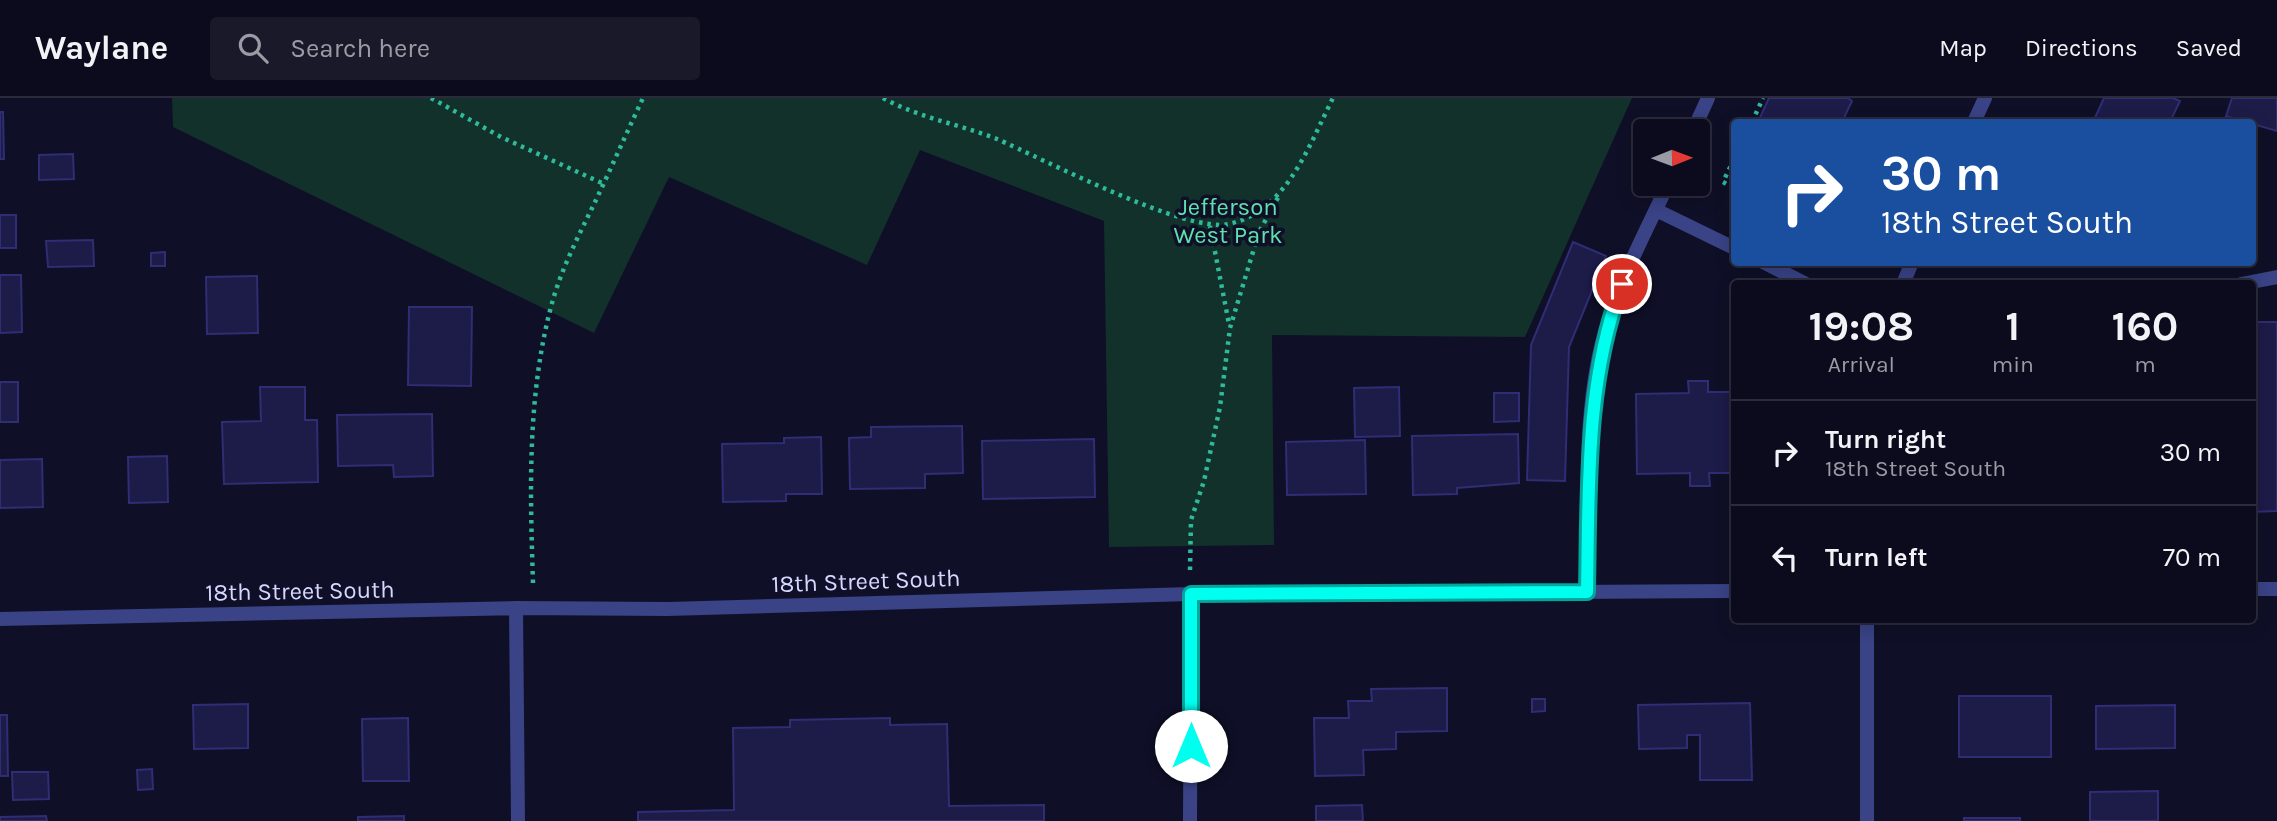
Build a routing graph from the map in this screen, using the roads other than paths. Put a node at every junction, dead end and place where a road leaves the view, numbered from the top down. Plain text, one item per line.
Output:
1 (1708, 98) edge
2 (1985, 98) edge
3 (1698, 119) edge
4 (1975, 119) edge
5 (1662, 196) edge
6 (1656, 210) junction
7 (1731, 247) edge
8 (1771, 266) edge
9 (2277, 277) edge
10 (1798, 280) edge
11 (2256, 281) edge
12 (2256, 589) edge
13 (2277, 589) edge
14 (1731, 591) edge
15 (1587, 592) junction
16 (1191, 594) junction
17 (516, 608) junction
18 (0, 619) edge
19 (1867, 623) edge
20 (518, 821) edge
21 (1190, 821) edge
22 (1867, 821) edge

1 - 3 street
2 - 4 street
5 - 6 street
6 - 7 street
6 - 15 street
8 - 10 street
9 - 11 street
12 - 13 street
14 - 15 street, 18th Street South
15 - 16 street, 18th Street South
16 - 17 street, 18th Street South
16 - 21 street
17 - 18 street, 18th Street South
17 - 20 street
19 - 22 street

